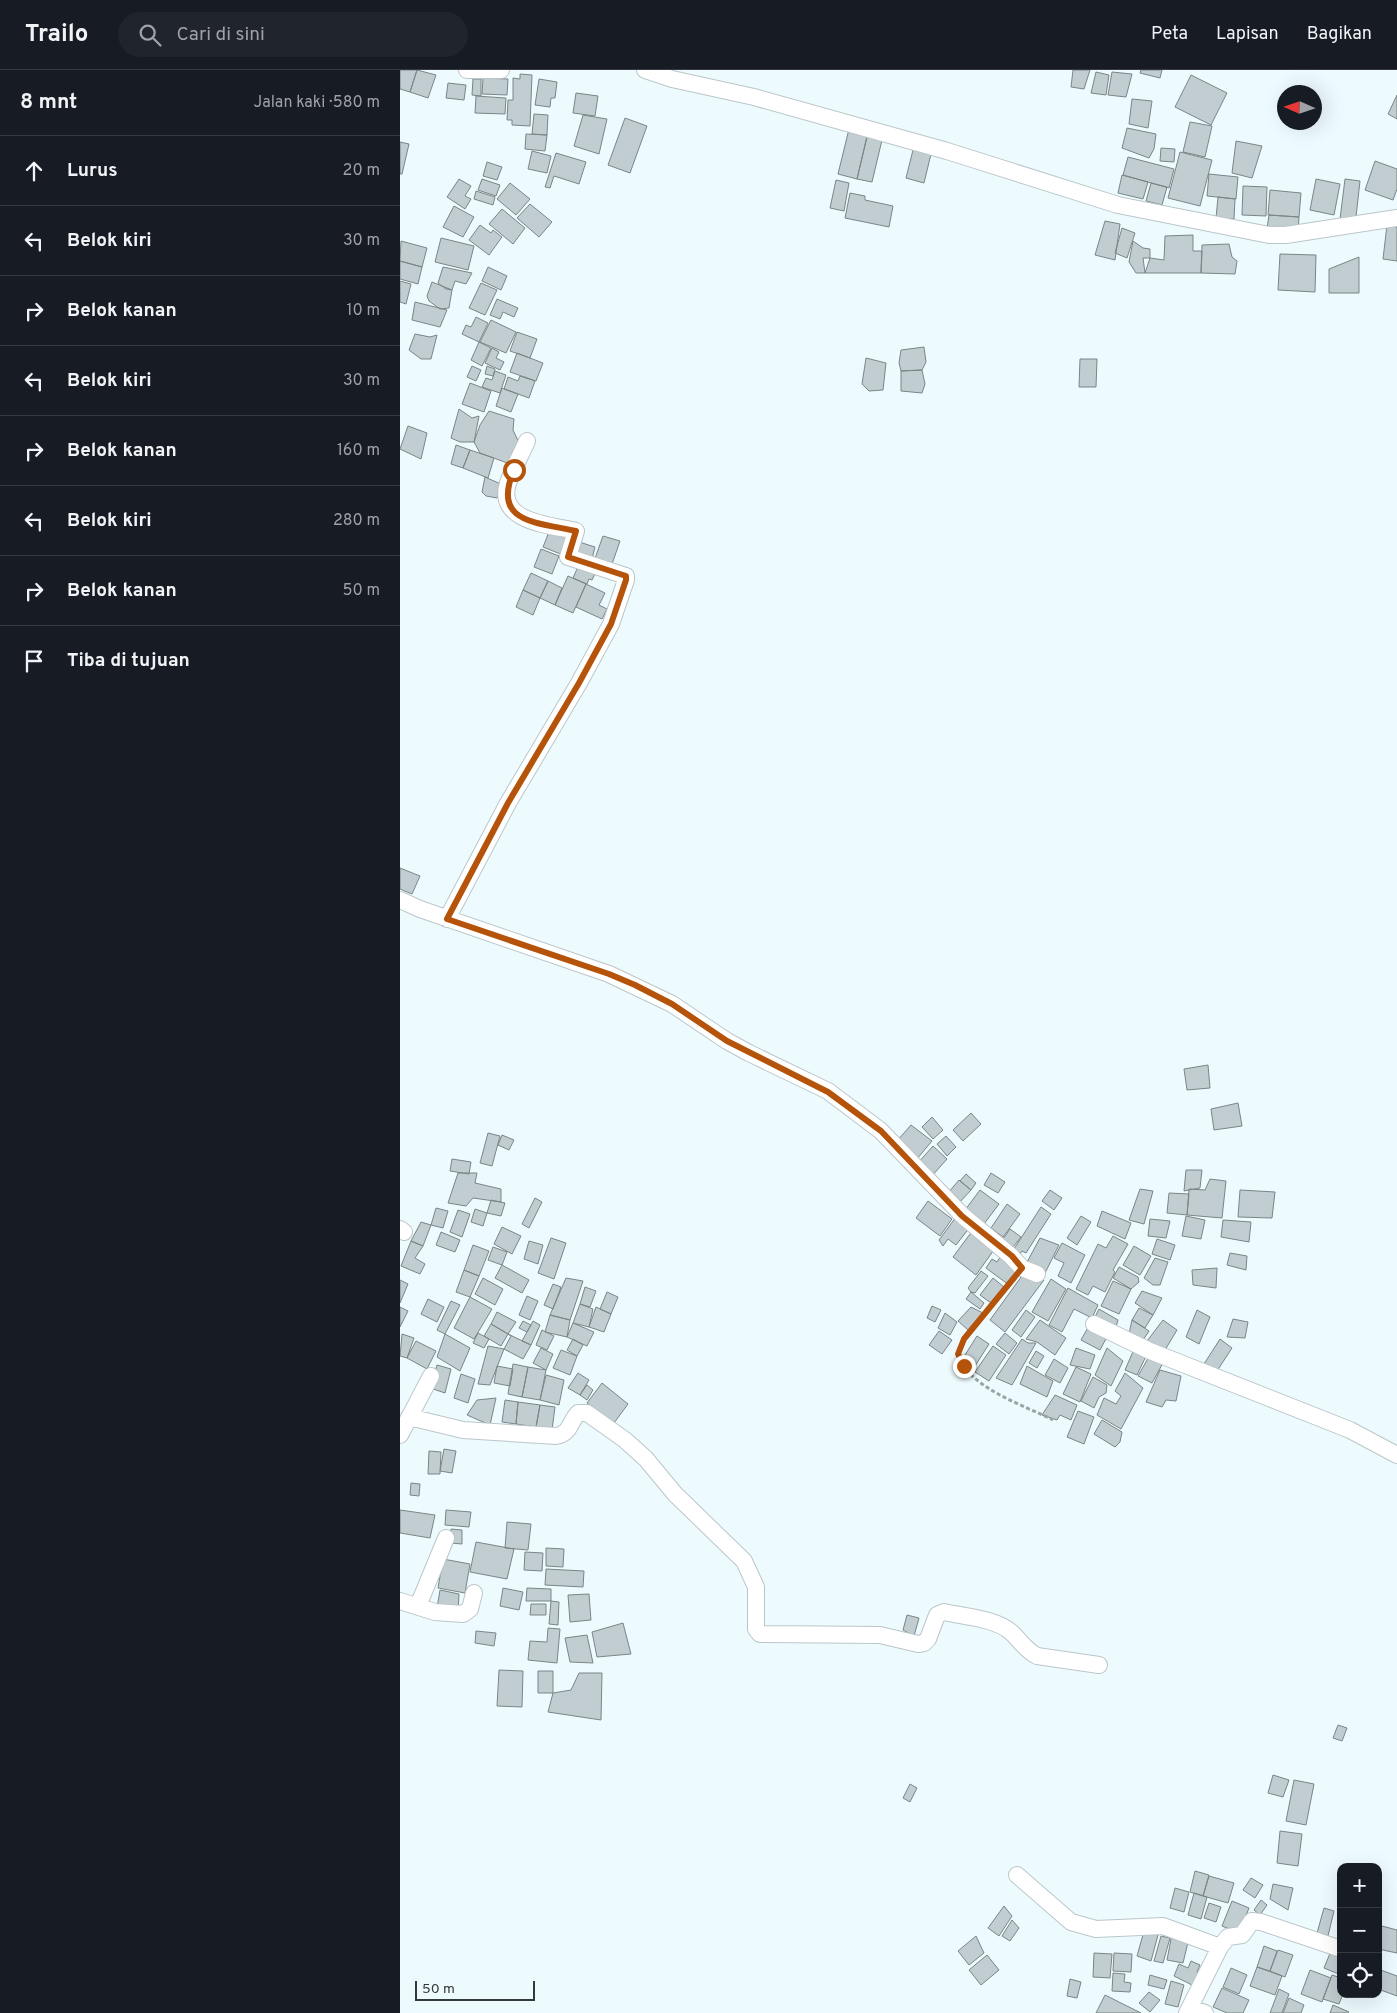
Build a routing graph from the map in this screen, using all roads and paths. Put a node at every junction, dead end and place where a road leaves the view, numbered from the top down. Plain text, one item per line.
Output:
1 (467, 70) edge
2 (501, 70) edge
3 (646, 70) edge
4 (1397, 218) edge
5 (527, 441) dead end
6 (400, 900) edge
7 (447, 919) junction
8 (1030, 1271) joint
9 (1094, 1324) dead end
10 (431, 1376) dead end
11 (409, 1417) junction
12 (1053, 1420) dead end
13 (400, 1435) edge
14 (1397, 1455) edge
15 (446, 1538) dead end
16 (474, 1593) dead end
17 (400, 1601) edge
18 (418, 1606) junction
19 (1100, 1665) dead end
20 (1017, 1875) dead end
21 (1220, 1947) junction
22 (1337, 1948) edge
23 (1194, 2011) edge

1 - 2 street
3 - 4 street
5 - 7 street
6 - 7 street
7 - 8 street
8 - 12 path
9 - 14 street
10 - 11 street
11 - 13 street
11 - 19 street
15 - 18 street
16 - 18 street
17 - 18 street
20 - 21 street
21 - 22 street
21 - 23 street

